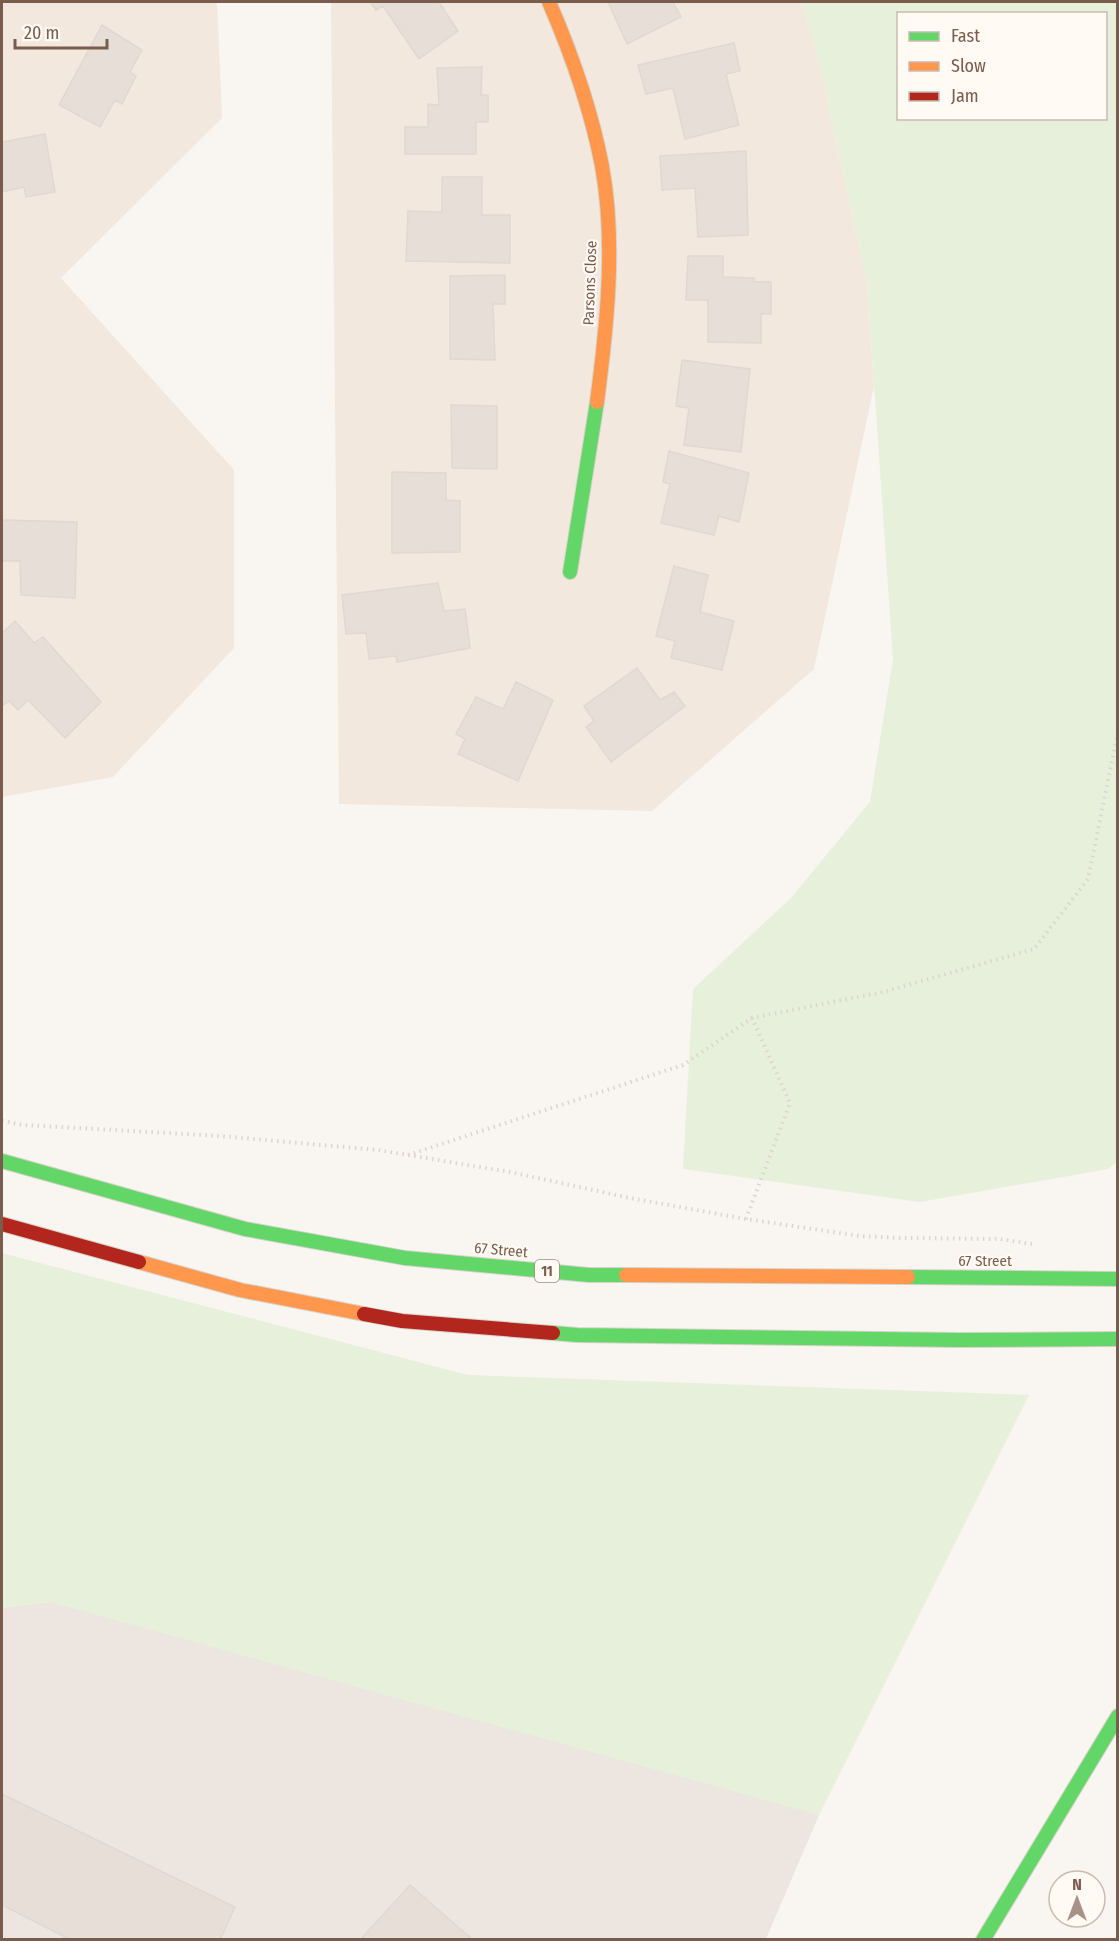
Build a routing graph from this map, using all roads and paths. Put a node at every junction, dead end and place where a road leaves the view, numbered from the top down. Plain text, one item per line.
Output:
1 (549, 2) edge
2 (570, 572) dead end
3 (1118, 732) edge
4 (752, 1018) junction
5 (2, 1121) edge
6 (407, 1156) junction
7 (2, 1161) edge
8 (746, 1219) junction
9 (2, 1224) edge
10 (1039, 1245) dead end
11 (1111, 1279) edge
12 (1118, 1339) edge
13 (1118, 1716) edge
14 (983, 1940) edge

1 - 2 main road, Parsons Close
3 - 4 path
4 - 6 path
4 - 8 path
5 - 6 path
6 - 8 path
7 - 11 main road, 67 Street / 11
8 - 10 path
9 - 12 main road
13 - 14 main road

